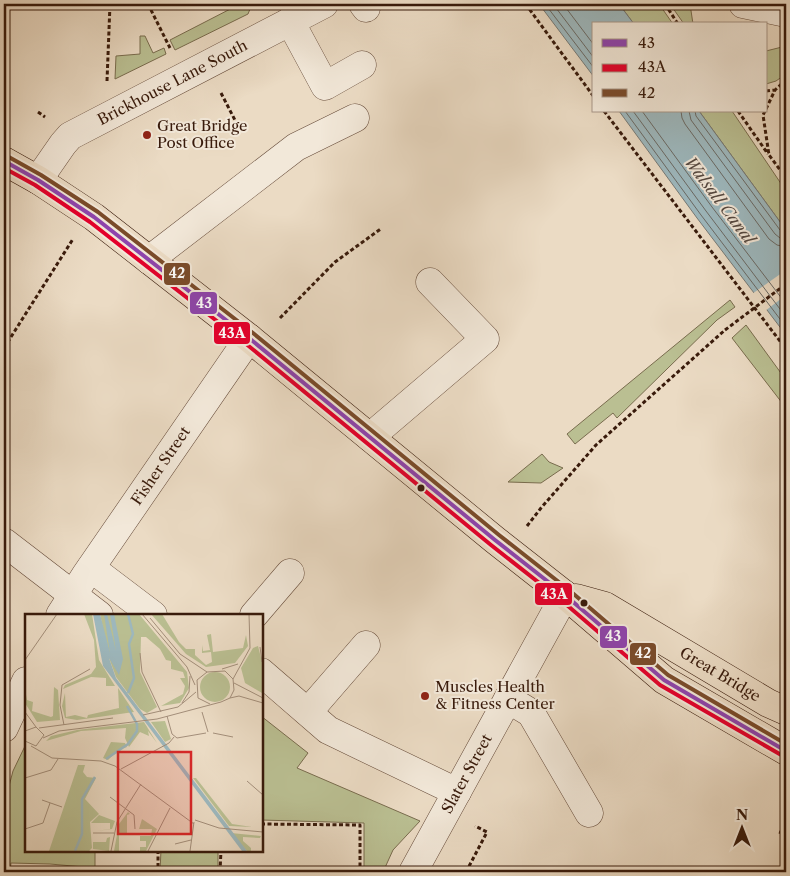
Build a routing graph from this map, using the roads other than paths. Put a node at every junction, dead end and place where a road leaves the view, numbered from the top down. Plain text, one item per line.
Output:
1 (324, 4) edge
2 (743, 4) edge
3 (786, 13) edge
4 (290, 21) junction
5 (362, 65) dead end
6 (355, 118) dead end
7 (4, 161) edge
8 (38, 180) junction
9 (149, 260) junction
10 (430, 282) dead end
11 (249, 338) junction
12 (370, 437) junction
13 (4, 542) edge
14 (91, 568) junction
15 (290, 573) dead end
16 (565, 595) junction
17 (67, 605) edge
18 (96, 614) edge
19 (152, 614) edge
20 (255, 614) edge
21 (366, 645) dead end
22 (262, 673) edge
23 (25, 683) edge
24 (508, 699) junction
25 (777, 707) edge
26 (308, 712) junction
27 (4, 728) edge
28 (786, 734) edge
29 (786, 751) edge
30 (457, 792) junction
31 (589, 813) dead end
32 (413, 872) edge

1 - 4 street, Brickhouse Lane South
2 - 3 street
4 - 5 street
4 - 8 street, Brickhouse Lane South
6 - 9 street
7 - 8 main road, Great Bridge
8 - 9 main road, Great Bridge
9 - 11 main road, Great Bridge
10 - 12 street
11 - 12 main road, Great Bridge
11 - 14 street, Fisher Street
12 - 16 main road, Great Bridge
13 - 17 street
14 - 17 street, Fisher Street
14 - 19 street
15 - 20 street
16 - 24 street, Slater Street
16 - 25 main road, Great Bridge
16 - 29 main road, Great Bridge
17 - 18 street
21 - 26 street
22 - 26 street
23 - 27 street
24 - 30 street, Slater Street
24 - 31 street
25 - 28 main road, Great Bridge
26 - 30 street
30 - 32 street, Slater Street

